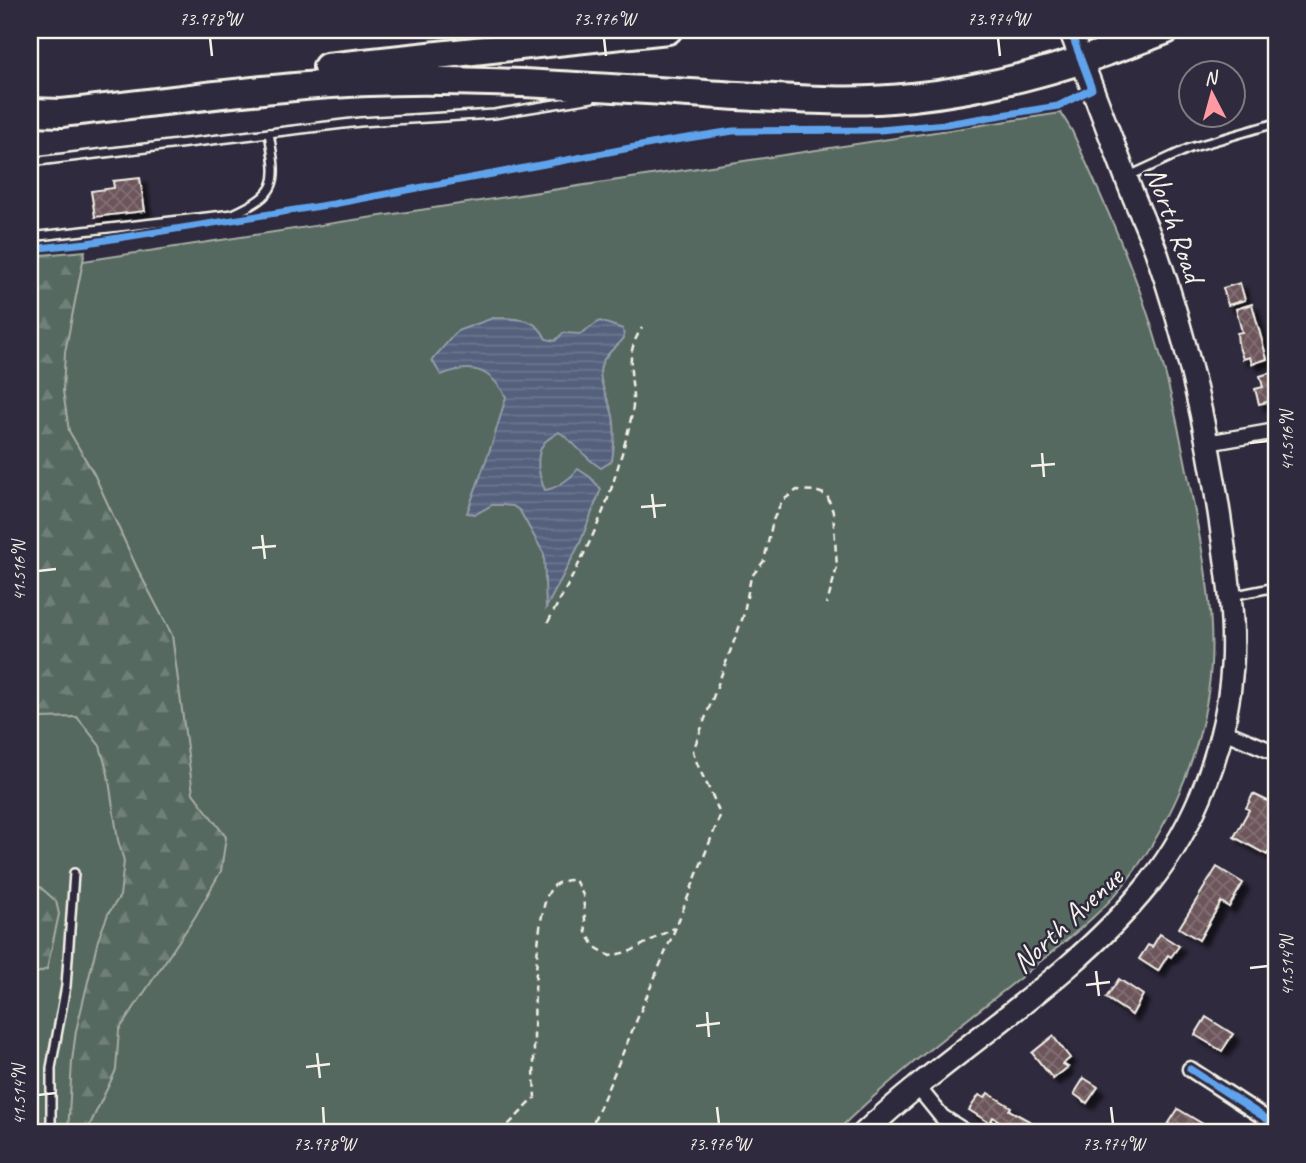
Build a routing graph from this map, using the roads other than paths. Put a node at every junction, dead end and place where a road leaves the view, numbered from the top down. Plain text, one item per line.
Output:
1 (668, 30) edge
2 (1070, 30) edge
3 (1166, 30) edge
4 (1082, 62) junction
5 (638, 90) junction
6 (30, 100) edge
7 (30, 112) edge
8 (1276, 123) edge
9 (269, 132) junction
10 (30, 162) edge
11 (1126, 177) junction
12 (30, 237) edge
13 (1276, 431) edge
14 (1207, 443) junction
15 (1276, 587) edge
16 (1231, 596) junction
17 (1221, 730) junction
18 (1276, 753) edge
19 (74, 873) dead end
20 (1190, 1069) dead end
21 (917, 1086) junction
22 (1276, 1125) edge
23 (51, 1133) edge
24 (864, 1133) edge
25 (967, 1133) edge

1 - 6 highway
2 - 4 main road, North Road
3 - 4 highway
4 - 5 highway
4 - 11 main road, North Road
5 - 7 highway
5 - 9 lane
8 - 11 lane
9 - 10 lane
9 - 12 lane
11 - 14 main road, North Road
13 - 14 street
14 - 16 main road, North Avenue
15 - 16 lane
16 - 17 main road, North Avenue
17 - 18 street
17 - 21 main road, North Avenue
19 - 23 lane
20 - 22 street
21 - 24 main road, North Avenue
21 - 25 street

